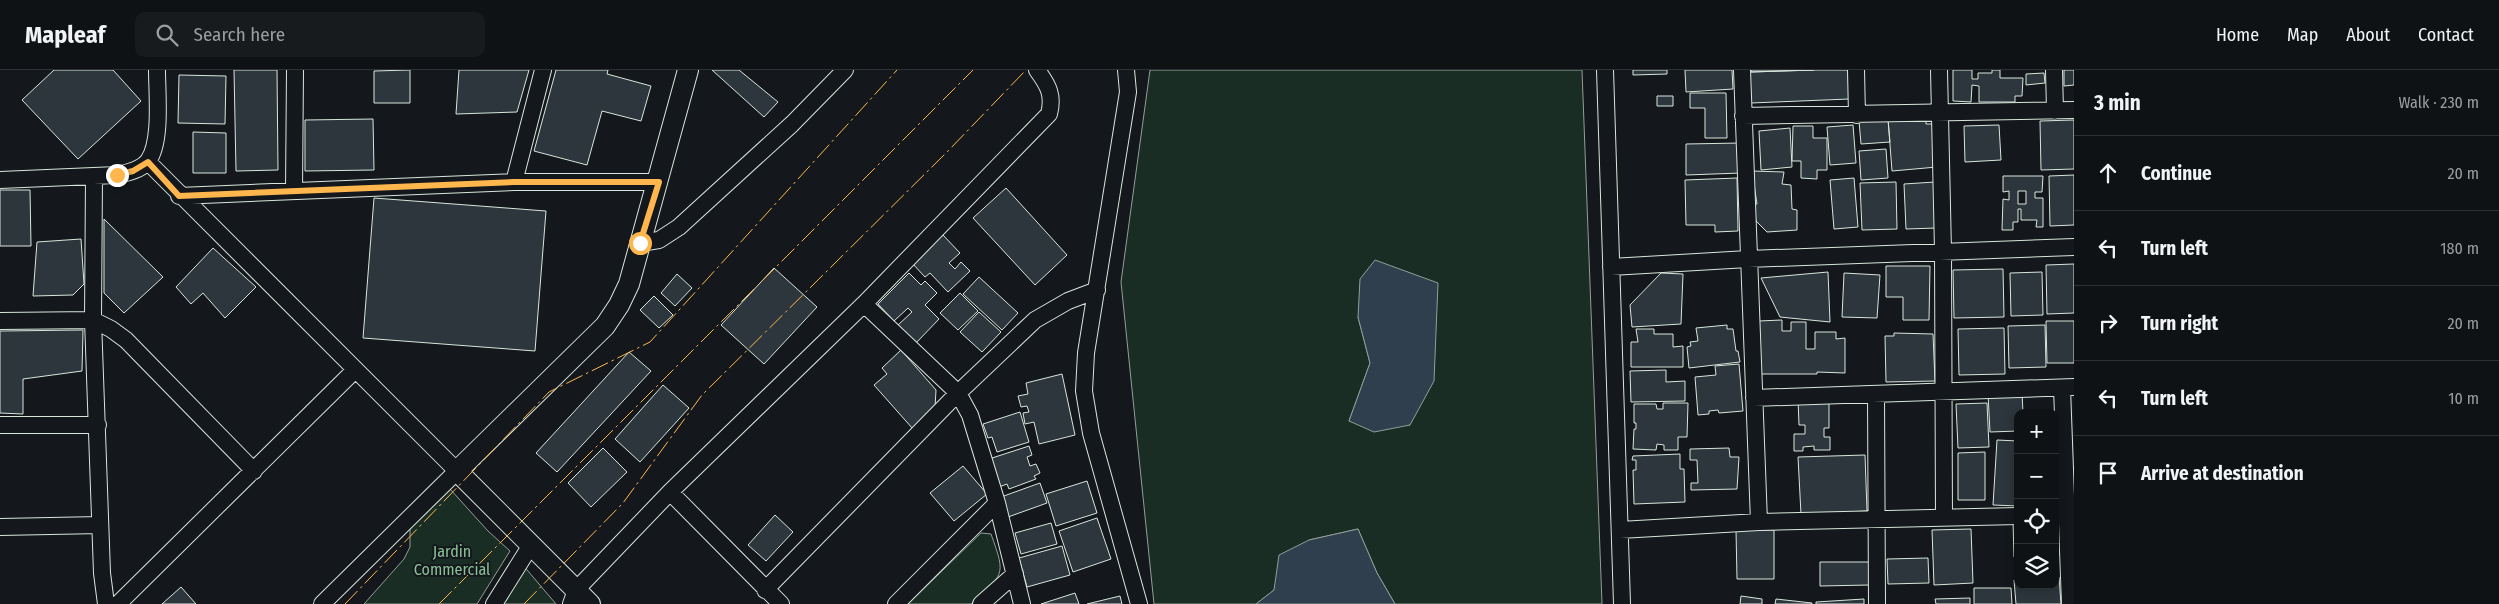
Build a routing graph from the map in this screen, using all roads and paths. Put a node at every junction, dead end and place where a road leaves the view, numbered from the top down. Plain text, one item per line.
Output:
1 (157, 70) edge
2 (295, 70) edge
3 (543, 70) edge
4 (688, 70) edge
5 (845, 70) edge
6 (1036, 70) edge
7 (1126, 70) edge
8 (1604, 70) edge
9 (1742, 70) edge
10 (1856, 70) edge
11 (1939, 70) edge
12 (2054, 70) edge
13 (2074, 110) edge
14 (2055, 111) junction
15 (1940, 113) junction
16 (1857, 115) junction
17 (1743, 116) junction
18 (148, 162) junction
19 (94, 178) junction
20 (0, 180) edge
21 (514, 182) junction
22 (659, 182) junction
23 (294, 191) junction
24 (179, 196) junction
25 (640, 243) junction
26 (2074, 247) edge
27 (1943, 251) junction
28 (1748, 259) junction
29 (1610, 267) junction
30 (1097, 290) junction
31 (864, 304) junction
32 (93, 320) junction
33 (0, 321) edge
34 (355, 370) junction
35 (2068, 388) edge
36 (1944, 392) junction
37 (958, 394) junction
38 (1876, 394) junction
39 (1754, 398) junction
40 (98, 424) junction
41 (0, 425) edge
42 (254, 471) junction
43 (457, 472) junction
44 (670, 492) junction
45 (997, 503) junction
46 (2061, 515) edge
47 (2014, 516) edge
48 (1944, 518) junction
49 (1878, 519) junction
50 (1759, 522) junction
51 (100, 525) junction
52 (0, 527) edge
53 (1620, 530) junction
54 (531, 545) junction
55 (1015, 574) junction
56 (766, 590) junction
57 (579, 599) edge
58 (106, 604) edge
59 (118, 604) edge
60 (322, 604) edge
61 (494, 604) edge
62 (781, 604) edge
63 (896, 604) edge
64 (981, 604) edge
65 (1022, 604) edge
66 (1140, 604) edge
67 (1622, 604) edge
68 (1877, 604) edge
69 (2070, 604) edge

1 - 18 street
2 - 23 street
3 - 21 street
4 - 22 street
5 - 25 street
6 - 31 street
7 - 30 street
8 - 29 street
9 - 17 street
10 - 16 street
11 - 15 street
12 - 14 street
13 - 14 street
14 - 15 street
15 - 16 street
15 - 27 street
16 - 17 street
17 - 28 street
18 - 19 street
18 - 24 street
19 - 20 street
19 - 32 street
21 - 22 street
21 - 23 street
22 - 25 street
23 - 24 street
24 - 34 street
25 - 43 street
26 - 27 street
27 - 28 street
27 - 36 street
28 - 29 street
28 - 39 street
29 - 53 street
30 - 37 street
30 - 66 street
31 - 37 street
31 - 44 street
32 - 33 street
32 - 40 street
32 - 42 street
34 - 42 street
34 - 43 street
35 - 36 street
35 - 46 street
36 - 38 street
36 - 48 street
37 - 45 street
37 - 56 street
38 - 39 street
38 - 49 street
39 - 50 street
40 - 41 street
40 - 51 street
42 - 59 street
43 - 54 street
43 - 60 street
44 - 56 street
44 - 57 street
45 - 55 street
45 - 63 street
46 - 69 street
47 - 48 street
48 - 49 street
49 - 50 street
49 - 68 street
50 - 53 street
51 - 52 street
51 - 58 street
53 - 67 street
54 - 57 street
54 - 61 street
55 - 64 street
55 - 65 street
56 - 62 street

